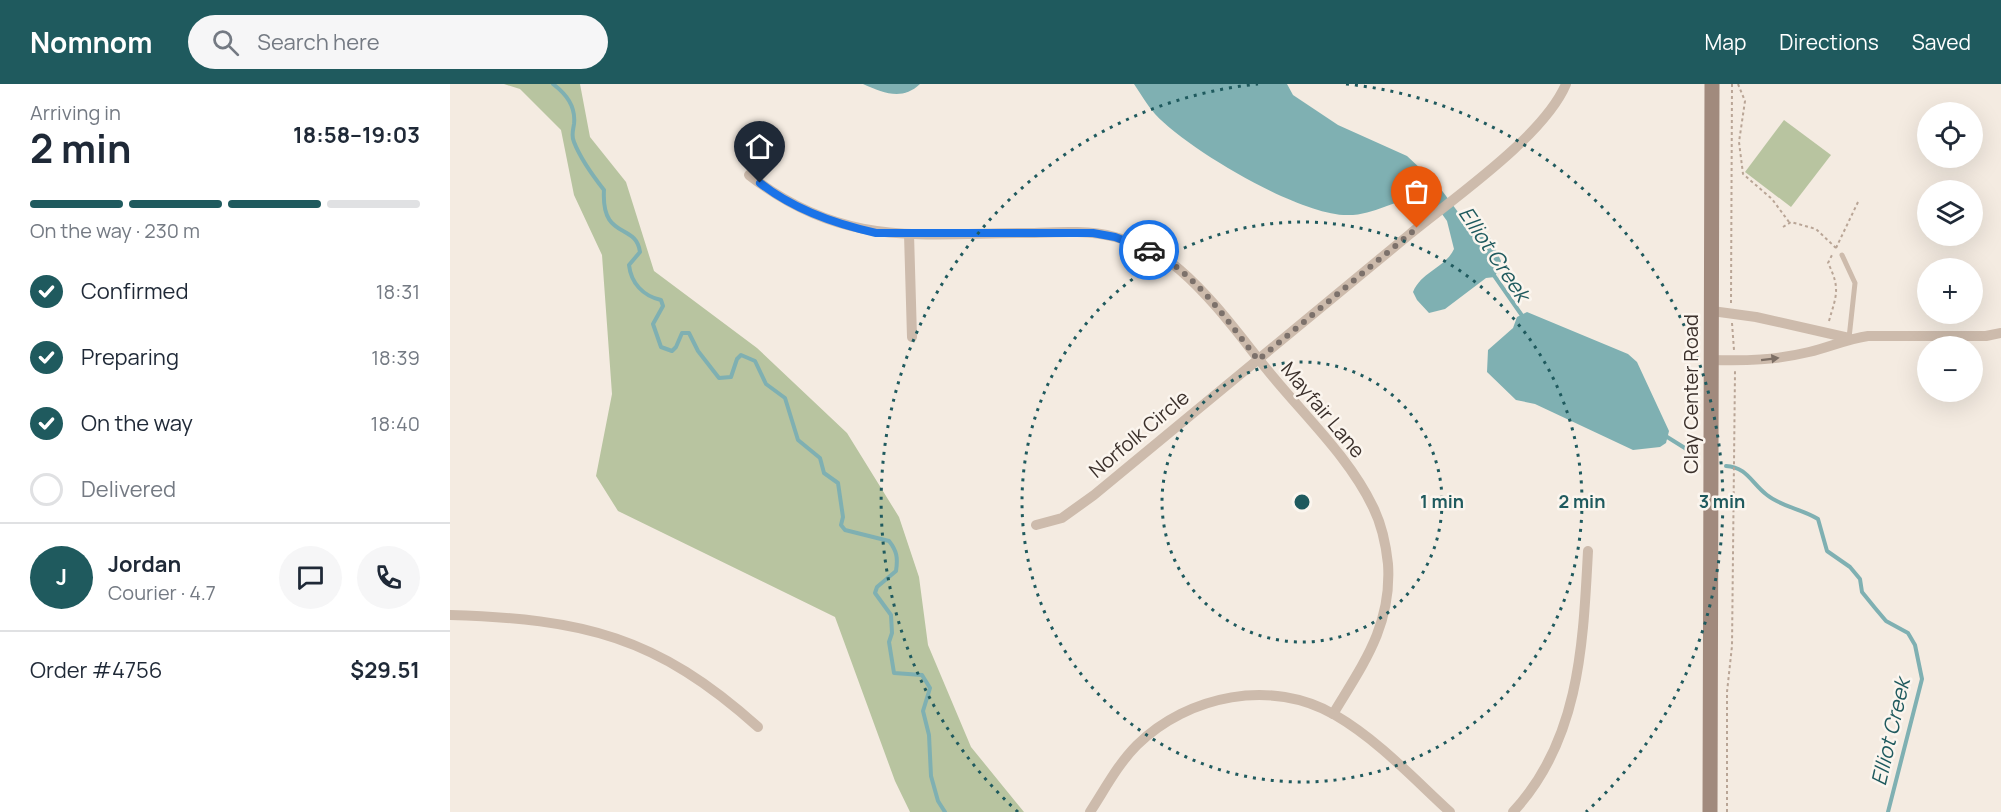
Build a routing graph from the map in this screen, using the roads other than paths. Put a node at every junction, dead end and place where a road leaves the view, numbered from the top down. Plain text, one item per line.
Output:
1 (1712, 84) edge
2 (1562, 85) edge
3 (749, 175) dead end
4 (909, 234) junction
5 (1842, 255) road end
6 (1712, 310) junction
7 (2001, 333) edge
8 (912, 337) dead end
9 (1849, 338) junction
10 (1258, 360) junction
11 (1712, 360) junction
12 (1036, 525) dead end
13 (1588, 551) dead end
14 (450, 615) edge
15 (1334, 714) junction
16 (758, 727) dead end
17 (1090, 812) edge
18 (1450, 812) edge
19 (1513, 812) edge
20 (1710, 812) edge

1 - 6 street, Clay Center Road
2 - 10 street, Norfolk Circle
3 - 4 street, Mayfair Lane
4 - 8 street
4 - 10 street, Mayfair Lane
5 - 9 lane
6 - 9 street
6 - 11 street, Clay Center Road
7 - 9 street
11 -> 9 street
10 - 12 street, Norfolk Circle
10 - 15 street, Mayfair Lane
11 - 20 street, Clay Center Road
13 - 19 street
14 - 16 street
15 - 17 street
15 - 18 street

